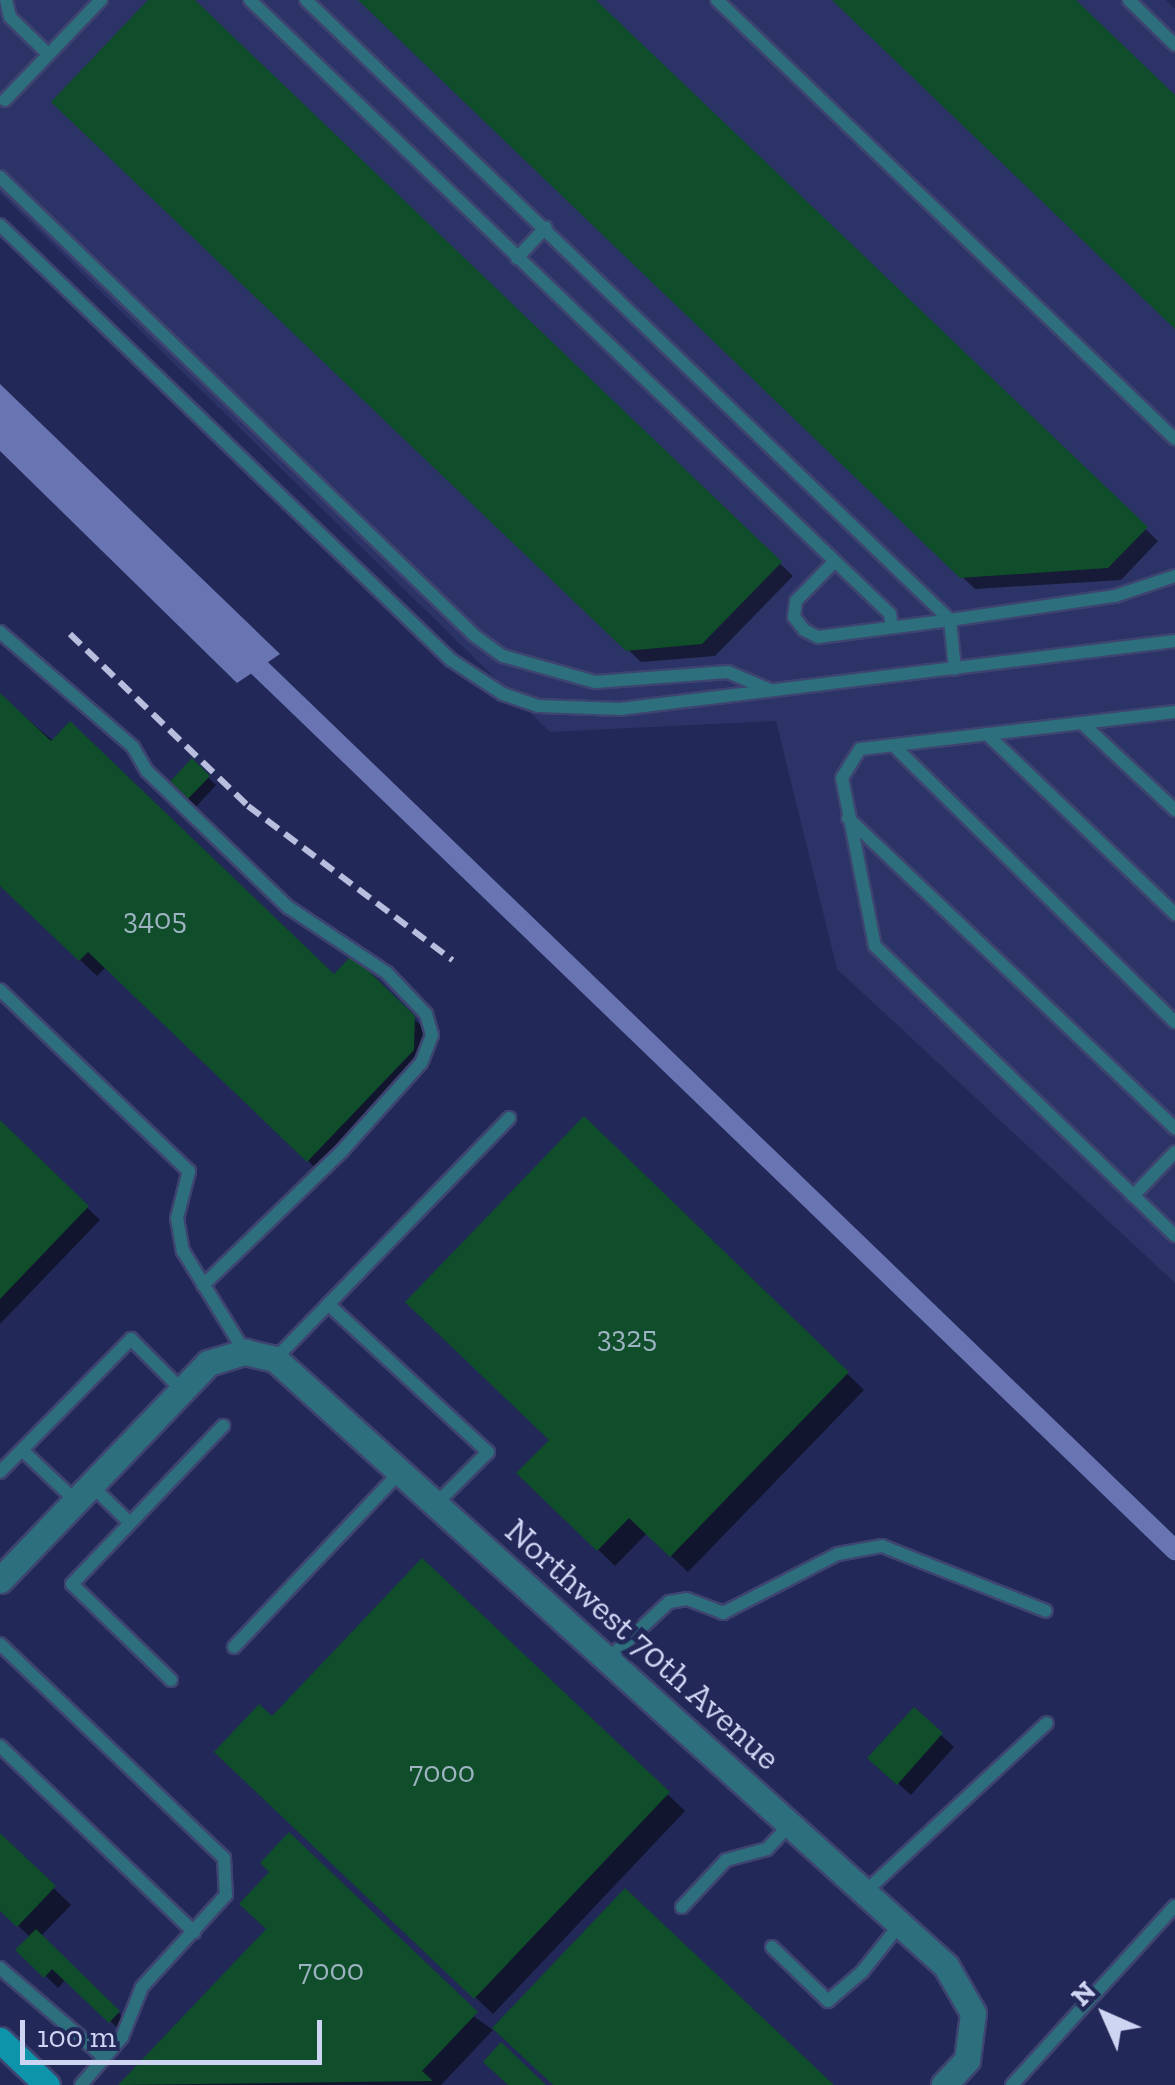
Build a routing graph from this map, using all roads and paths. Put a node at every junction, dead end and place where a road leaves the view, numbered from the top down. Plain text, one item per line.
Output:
1 (101, 0) edge
2 (250, 0) edge
3 (306, 0) edge
4 (716, 0) edge
5 (1128, 0) edge
6 (4, 1) edge
7 (1175, 45) edge
8 (48, 54) junction
9 (4, 100) dead end
10 (0, 177) edge
11 (0, 225) edge
12 (546, 228) junction
13 (517, 258) junction
14 (1175, 439) edge
15 (834, 562) junction
16 (1175, 576) edge
17 (950, 620) junction
18 (892, 626) junction
19 (0, 632) edge
20 (1175, 642) edge
21 (955, 669) junction
22 (772, 691) junction
23 (1175, 712) edge
24 (1085, 726) junction
25 (991, 738) junction
26 (896, 749) junction
27 (1175, 810) edge
28 (846, 817) junction
29 (1175, 914) edge
30 (0, 990) edge
31 (1175, 1022) edge
32 (509, 1118) dead end
33 (1175, 1128) edge
34 (1175, 1152) edge
35 (1133, 1196) junction
36 (1175, 1236) edge
37 (203, 1285) junction
38 (328, 1304) junction
39 (244, 1352) junction
40 (275, 1359) junction
41 (182, 1390) junction
42 (223, 1426) dead end
43 (22, 1450) junction
44 (0, 1472) edge
45 (400, 1472) junction
46 (83, 1493) junction
47 (436, 1504) junction
48 (130, 1523) junction
49 (0, 1580) edge
50 (1046, 1611) dead end
51 (0, 1644) edge
52 (234, 1647) dead end
53 (608, 1659) junction
54 (171, 1680) dead end
55 (1046, 1723) dead end
56 (0, 1746) edge
57 (790, 1824) junction
58 (864, 1892) junction
59 (1175, 1906) edge
60 (682, 1907) dead end
61 (900, 1924) junction
62 (194, 1932) junction
63 (772, 1947) dead end
64 (0, 1968) edge
65 (0, 2040) edge
66 (104, 2058) junction
67 (48, 2085) edge
68 (81, 2085) edge
69 (944, 2085) edge
70 (1012, 2085) edge

1 - 8 lane
2 - 13 lane
3 - 12 lane
4 - 14 lane
5 - 7 lane
6 - 8 lane
8 - 9 lane
10 - 22 lane
11 - 22 lane
12 - 13 lane
12 - 17 lane
13 - 15 lane
15 - 18 lane
15 - 18 lane
16 - 17 lane
17 - 18 lane
17 - 21 lane
19 - 37 lane
20 - 21 lane
21 - 22 lane
23 - 24 lane
24 - 25 lane
24 - 27 lane
25 - 26 lane
25 - 29 lane
26 - 28 lane
26 - 31 lane
28 - 33 lane
28 - 35 lane
30 - 37 lane
32 - 38 lane
34 - 35 lane
35 - 36 lane
37 - 39 lane
38 - 40 lane
38 - 47 lane
39 - 40 street, Northwest 70th Avenue
39 - 41 street
40 - 45 street, Northwest 70th Avenue
41 - 43 lane
41 - 46 street
42 - 48 lane
43 - 44 lane
43 - 46 lane
45 - 47 street, Northwest 70th Avenue
45 - 52 lane
46 - 48 lane
46 - 49 street
47 - 53 street, Northwest 70th Avenue
48 - 54 lane
50 - 53 lane
51 - 62 lane
53 - 57 street, Northwest 70th Avenue
55 - 58 lane
56 - 62 lane
57 - 58 street, Northwest 70th Avenue
57 - 60 lane
58 - 61 street, Northwest 70th Avenue
59 - 70 lane
61 - 63 lane
61 - 69 street, Northwest 70th Avenue
62 - 66 lane
64 - 66 lane
65 - 67 main road
66 - 68 lane

